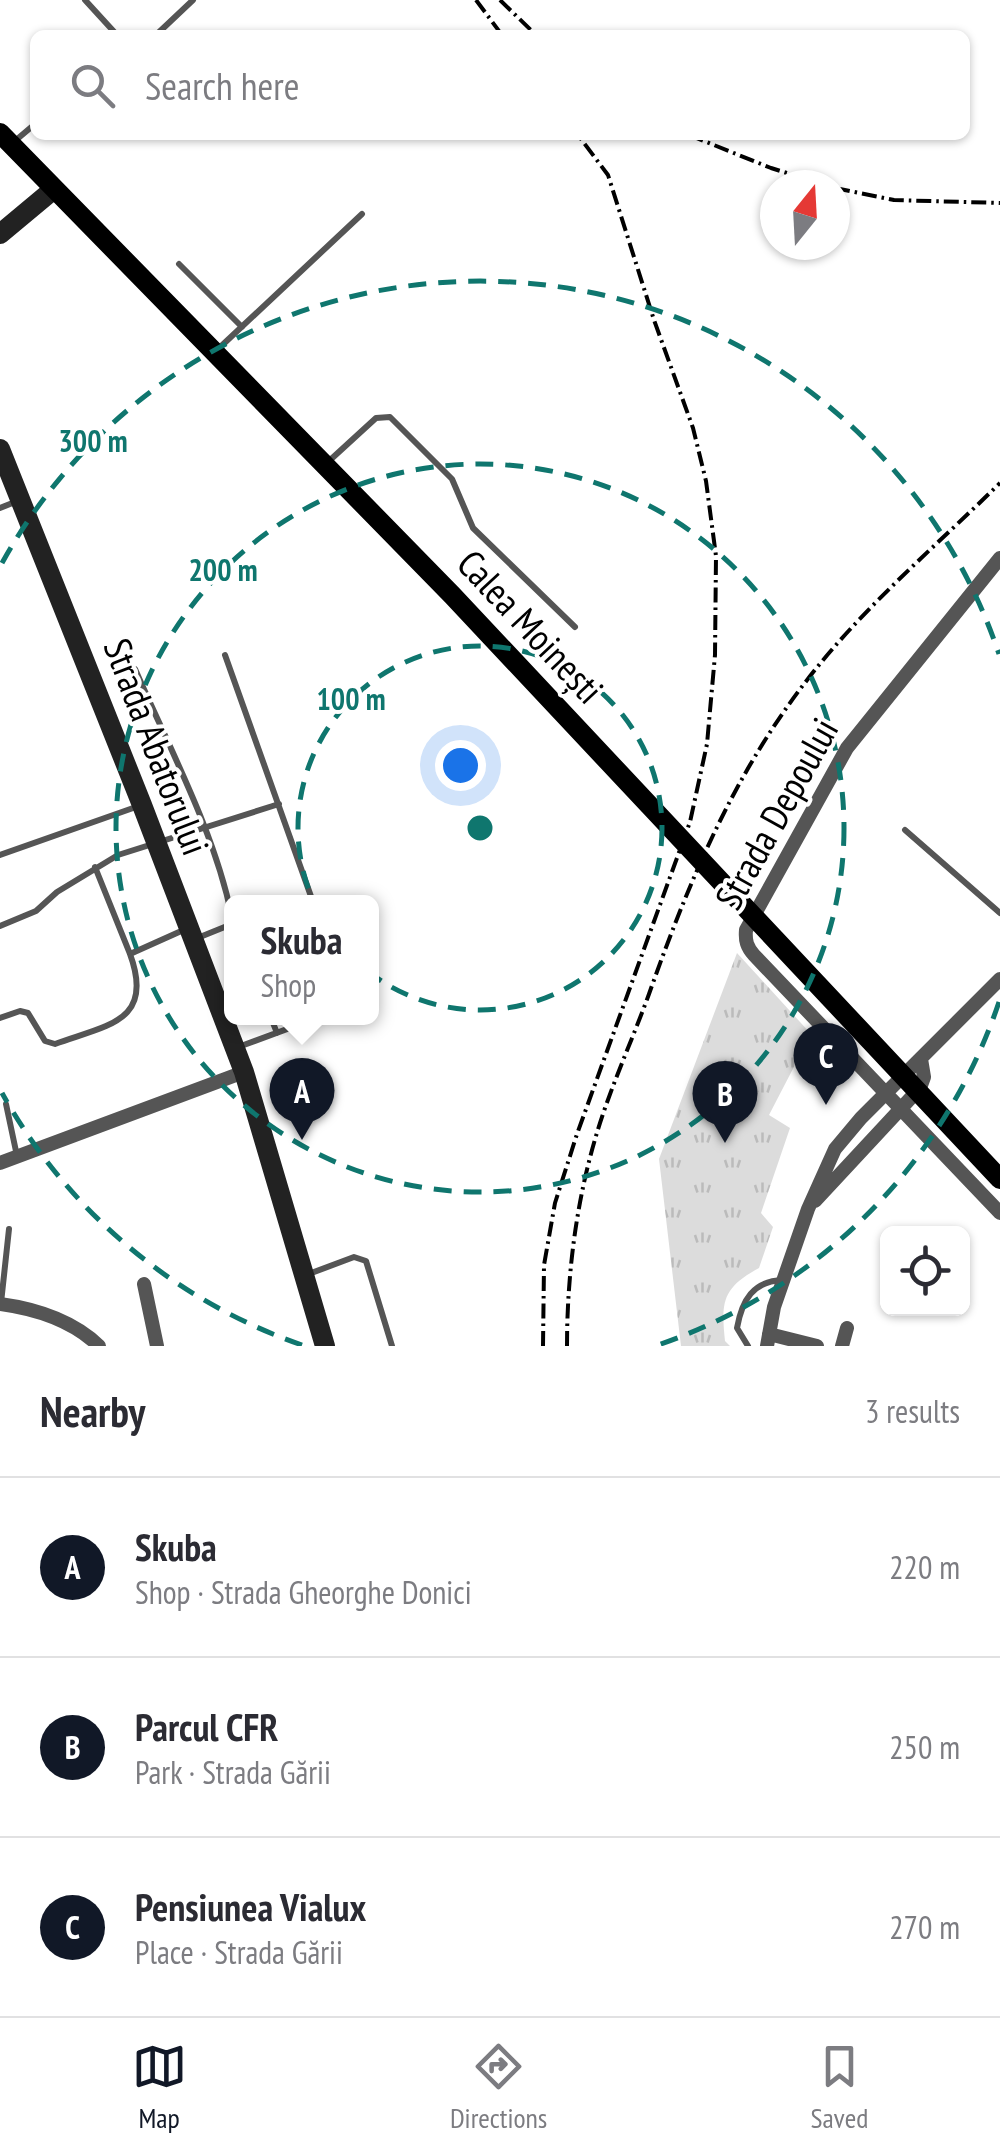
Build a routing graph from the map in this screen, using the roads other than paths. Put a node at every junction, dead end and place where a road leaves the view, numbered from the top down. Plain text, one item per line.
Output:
1 (84, 0) edge
2 (193, 0) edge
3 (111, 30) edge
4 (161, 30) edge
5 (30, 127) edge
6 (6, 139) edge
7 (54, 188) junction
8 (362, 214) dead end
9 (0, 234) edge
10 (179, 264) dead end
11 (242, 327) junction
12 (215, 353) junction
13 (0, 450) edge
14 (324, 465) junction
15 (20, 500) junction
16 (0, 508) edge
17 (1000, 558) edge
18 (575, 627) dead end
19 (226, 656) dead end
20 (134, 669) dead end
21 (280, 804) junction
22 (142, 805) junction
23 (205, 830) junction
24 (904, 830) dead end
25 (156, 843) junction
26 (0, 855) edge
27 (96, 867) junction
28 (224, 895) edge
29 (310, 895) edge
30 (1000, 912) edge
31 (224, 923) edge
32 (0, 926) edge
33 (191, 934) junction
34 (130, 954) junction
35 (1000, 979) edge
36 (0, 1018) edge
37 (224, 1020) edge
38 (226, 1025) edge
39 (274, 1025) edge
40 (298, 1025) edge
41 (277, 1033) junction
42 (235, 1048) junction
43 (924, 1056) junction
44 (244, 1072) junction
45 (888, 1092) junction
46 (6, 1104) dead end
47 (902, 1107) junction
48 (18, 1157) junction
49 (0, 1163) edge
50 (1000, 1178) edge
51 (808, 1209) junction
52 (1000, 1213) edge
53 (9, 1229) dead end
54 (305, 1276) junction
55 (784, 1280) junction
56 (144, 1284) dead end
57 (0, 1304) edge
58 (847, 1328) dead end
59 (768, 1340) edge
60 (100, 1346) edge
61 (157, 1346) edge
62 (325, 1346) edge
63 (392, 1346) edge
64 (748, 1346) edge
65 (817, 1346) edge
66 (842, 1346) edge

1 - 3 lane
2 - 4 lane
5 - 6 lane
6 - 7 main road, Calea Moinești
7 - 9 street
7 - 12 main road, Calea Moinești
8 - 11 lane
10 - 11 lane
11 - 12 lane
12 - 14 main road, Calea Moinești
13 - 15 street, Strada Abatorului
14 - 18 lane
14 - 50 main road, Calea Moinești
15 - 16 lane
15 - 22 street, Strada Abatorului
17 - 45 street, Strada Depoului
19 - 21 lane
20 - 23 lane
21 - 23 lane
21 - 29 lane
22 - 25 street, Strada Abatorului
22 - 26 lane
23 - 25 lane
23 - 28 lane
24 - 30 lane
25 - 27 lane
25 - 33 street, Strada Abatorului
27 - 32 lane
27 - 34 lane
31 - 33 lane
33 - 34 lane
33 - 37 street, Strada Abatorului
34 - 36 lane
35 - 43 street
38 - 42 street, Strada Abatorului
39 - 41 lane
40 - 41 lane
41 - 42 lane
42 - 44 street, Strada Abatorului
43 - 45 street
43 - 47 street
44 - 48 street
44 - 54 street, Strada Abatorului
45 - 47 street, Strada Depoului
45 - 51 street
46 - 48 lane
47 - 51 street
47 - 52 street, Strada Depoului
48 - 49 street
51 - 55 street
53 - 57 lane
54 - 62 street, Strada Abatorului
54 - 63 lane
55 - 59 street
55 - 64 lane
56 - 61 street
57 - 60 street
58 - 66 street
59 - 65 street

